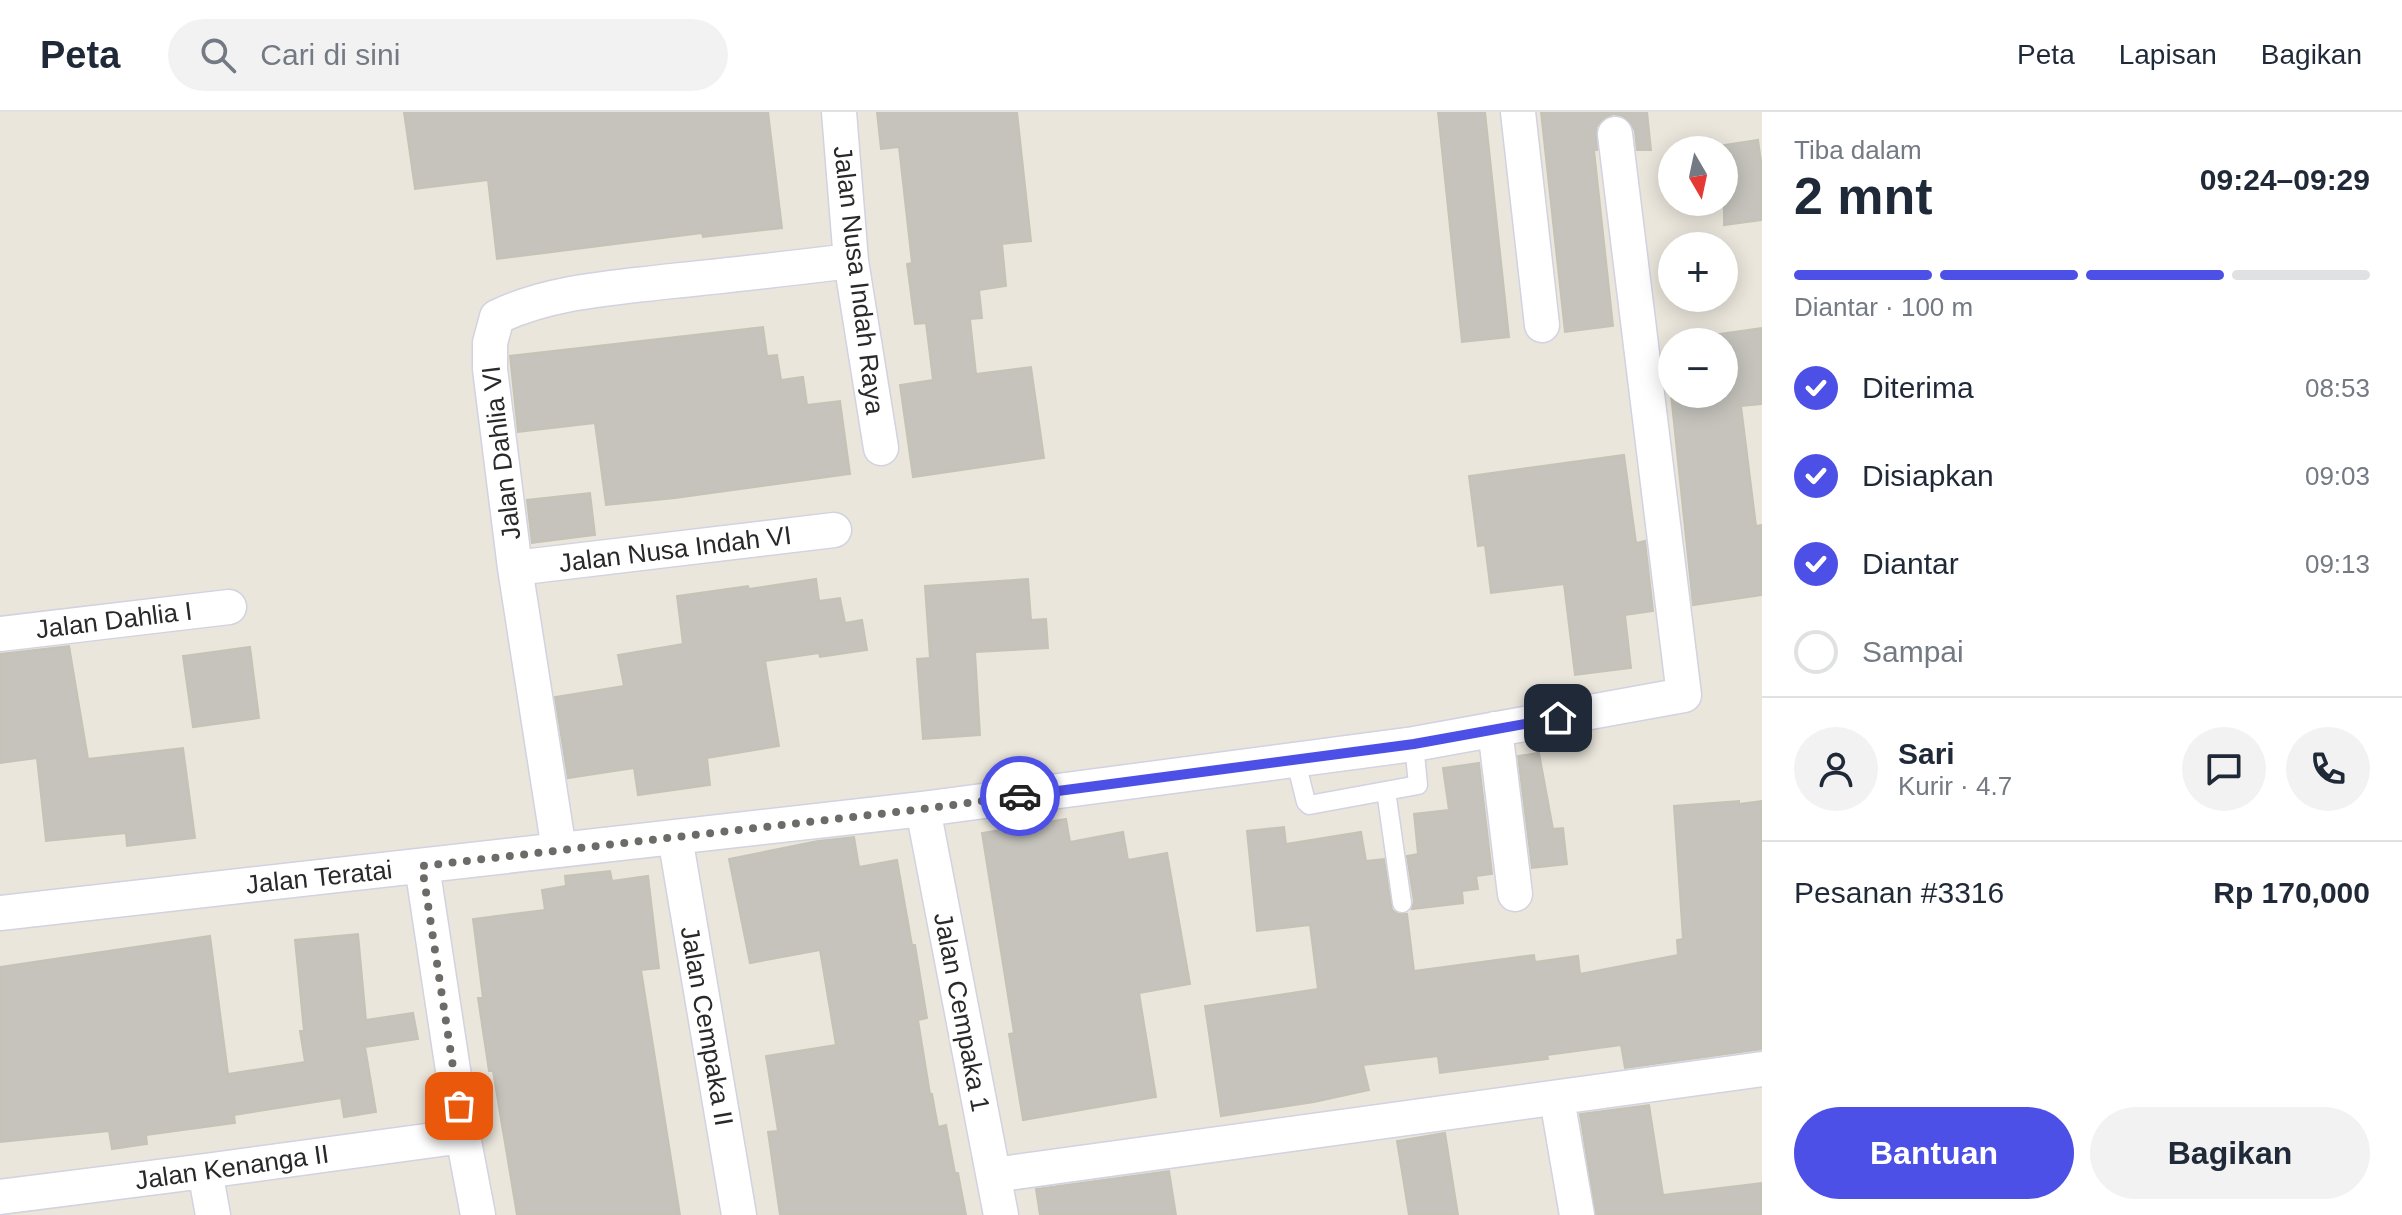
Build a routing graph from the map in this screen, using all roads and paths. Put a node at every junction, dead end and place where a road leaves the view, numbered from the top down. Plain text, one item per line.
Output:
1 (839, 112) edge
2 (1518, 112) edge
3 (1615, 134) dead end
4 (851, 261) junction
5 (1542, 325) dead end
6 (881, 448) dead end
7 (834, 530) dead end
8 (515, 568) junction
9 (229, 607) dead end
10 (0, 634) edge
11 (1495, 729) junction
12 (1414, 744) junction
13 (1295, 758) junction
14 (1386, 791) junction
15 (923, 809) junction
16 (675, 837) junction
17 (559, 850) junction
18 (422, 866) junction
19 (1515, 894) dead end
20 (1402, 903) dead end
21 (0, 913) edge
22 (1762, 1069) edge
23 (1557, 1099) junction
24 (463, 1136) junction
25 (205, 1171) junction
26 (994, 1175) junction
27 (0, 1197) edge
28 (213, 1215) edge
29 (478, 1215) edge
30 (739, 1215) edge
31 (1001, 1215) edge
32 (1577, 1215) edge

1 - 4 street, Jalan Nusa Indah Raya
2 - 5 street
3 - 11 street, Jalan Teratai
4 - 6 street, Jalan Nusa Indah Raya
4 - 8 street, Jalan Dahlia VI
7 - 8 street, Jalan Nusa Indah VI
8 - 17 street, Jalan Dahlia VI
9 - 10 street, Jalan Dahlia I
11 - 12 street, Jalan Teratai
11 - 19 street
12 - 13 street, Jalan Teratai
12 - 14 lane
13 - 14 lane
13 - 15 street, Jalan Teratai
14 - 20 lane
15 - 16 street, Jalan Teratai
15 - 26 street, Jalan Cempaka 1
16 - 17 street, Jalan Teratai
16 - 30 street, Jalan Cempaka II
17 - 18 street, Jalan Teratai
18 - 21 street, Jalan Teratai
18 - 24 street
22 - 23 street
23 - 26 street
23 - 32 street
24 - 25 street, Jalan Kenanga II
24 - 29 street
25 - 27 street, Jalan Kenanga II
25 - 28 street
26 - 31 street, Jalan Cempaka 1

